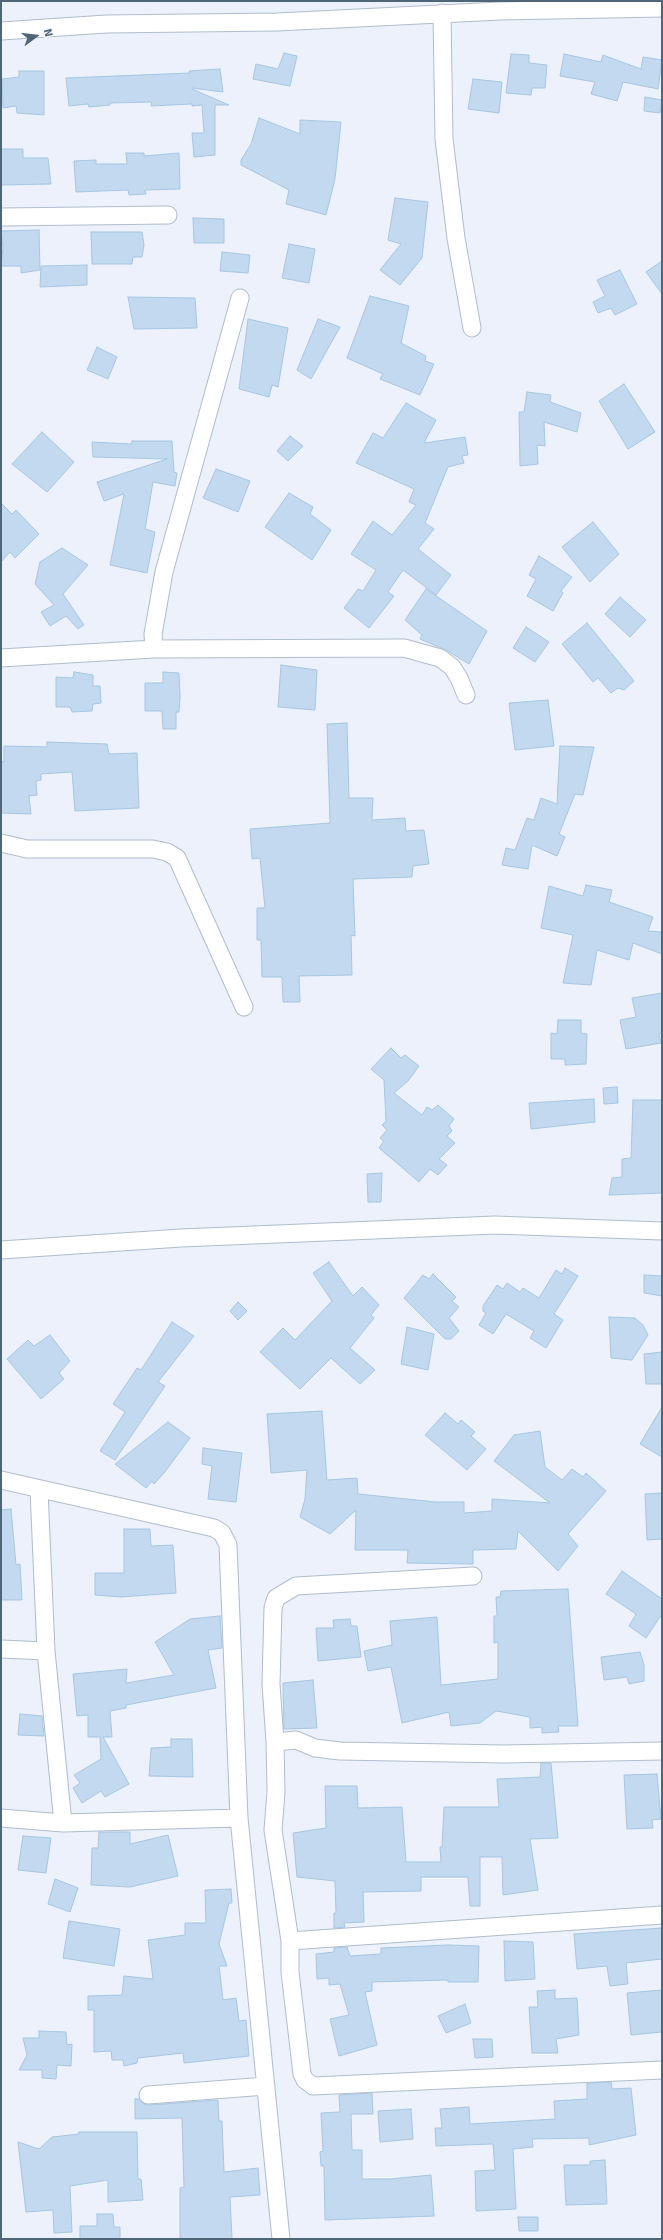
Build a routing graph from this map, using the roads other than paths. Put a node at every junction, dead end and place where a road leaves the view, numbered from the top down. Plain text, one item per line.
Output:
1 (662, 8) edge
2 (442, 13) junction
3 (1, 31) edge
4 (168, 215) dead end
5 (1, 217) edge
6 (240, 298) dead end
7 (472, 328) dead end
8 (154, 649) junction
9 (1, 658) edge
10 (466, 695) dead end
11 (1, 843) edge
12 (244, 1007) dead end
13 (662, 1231) edge
14 (1, 1250) edge
15 (1, 1480) edge
16 (39, 1490) junction
17 (473, 1576) dead end
18 (1, 1649) edge
19 (46, 1651) junction
20 (275, 1742) junction
21 (662, 1751) edge
22 (1, 1818) edge
23 (239, 1818) junction
24 (63, 1823) junction
25 (662, 1915) edge
26 (290, 1941) junction
27 (662, 2070) edge
28 (266, 2086) junction
29 (148, 2095) dead end
30 (281, 2239) edge

1 - 2 street
2 - 3 street
2 - 7 street
4 - 5 street
6 - 8 street
8 - 9 street
8 - 10 street
11 - 12 street
13 - 14 street
15 - 16 street
16 - 19 street
16 - 23 street
17 - 20 street
18 - 19 street
19 - 24 street
20 - 21 street
20 - 26 street
22 - 24 street
23 - 24 street
23 - 28 street
25 - 26 street
26 - 27 street
28 - 29 street
28 - 30 street

